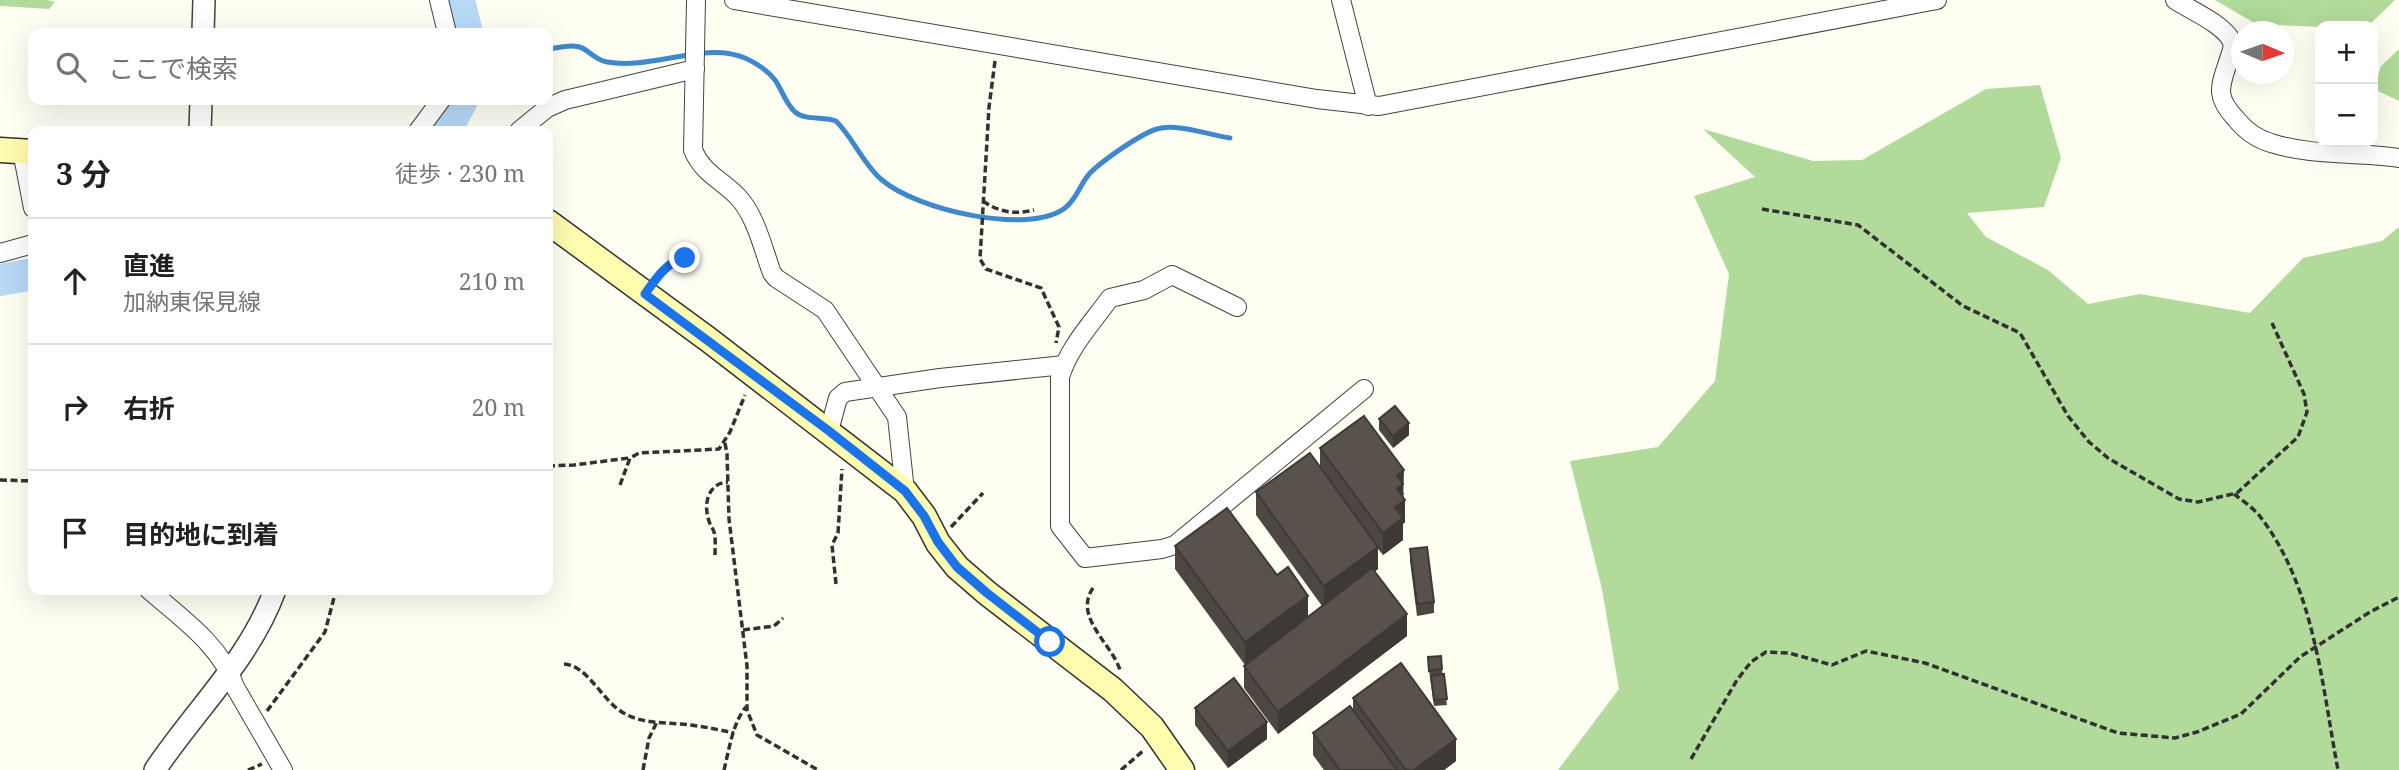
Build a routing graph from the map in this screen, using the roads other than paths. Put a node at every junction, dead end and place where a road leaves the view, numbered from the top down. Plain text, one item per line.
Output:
1 (204, 0) edge
2 (439, 0) edge
3 (696, 0) edge
4 (734, 0) edge
5 (1341, 0) edge
6 (1937, 0) edge
7 (2175, 0) edge
8 (1882, 5) edge
9 (203, 28) edge
10 (445, 28) edge
11 (695, 69) junction
12 (201, 105) edge
13 (437, 105) edge
14 (1368, 106) junction
15 (200, 126) edge
16 (422, 126) edge
17 (525, 126) edge
18 (18, 151) edge
19 (2399, 158) edge
20 (28, 189) edge
21 (553, 226) edge
22 (28, 245) edge
23 (0, 253) edge
24 (1237, 307) dead end
25 (1056, 366) junction
26 (878, 386) junction
27 (1364, 389) dead end
28 (829, 431) junction
29 (905, 491) junction
30 (155, 595) edge
31 (273, 595) edge
32 (230, 671) junction
33 (155, 770) edge
34 (282, 770) edge
35 (1182, 770) edge

1 - 9 street
2 - 10 street
3 - 11 street
4 - 14 street
5 - 14 street
6 - 8 street
7 - 19 street
8 - 14 street
11 - 17 street
11 - 26 street
12 - 15 street
13 - 16 street
18 - 20 street
21 - 28 main road
22 - 23 street
24 - 25 street
25 - 26 street
25 - 27 street
26 - 28 street
26 - 29 street
28 - 29 main road
29 - 35 main road
30 - 32 street
31 - 32 street
32 - 33 street
32 - 34 street

